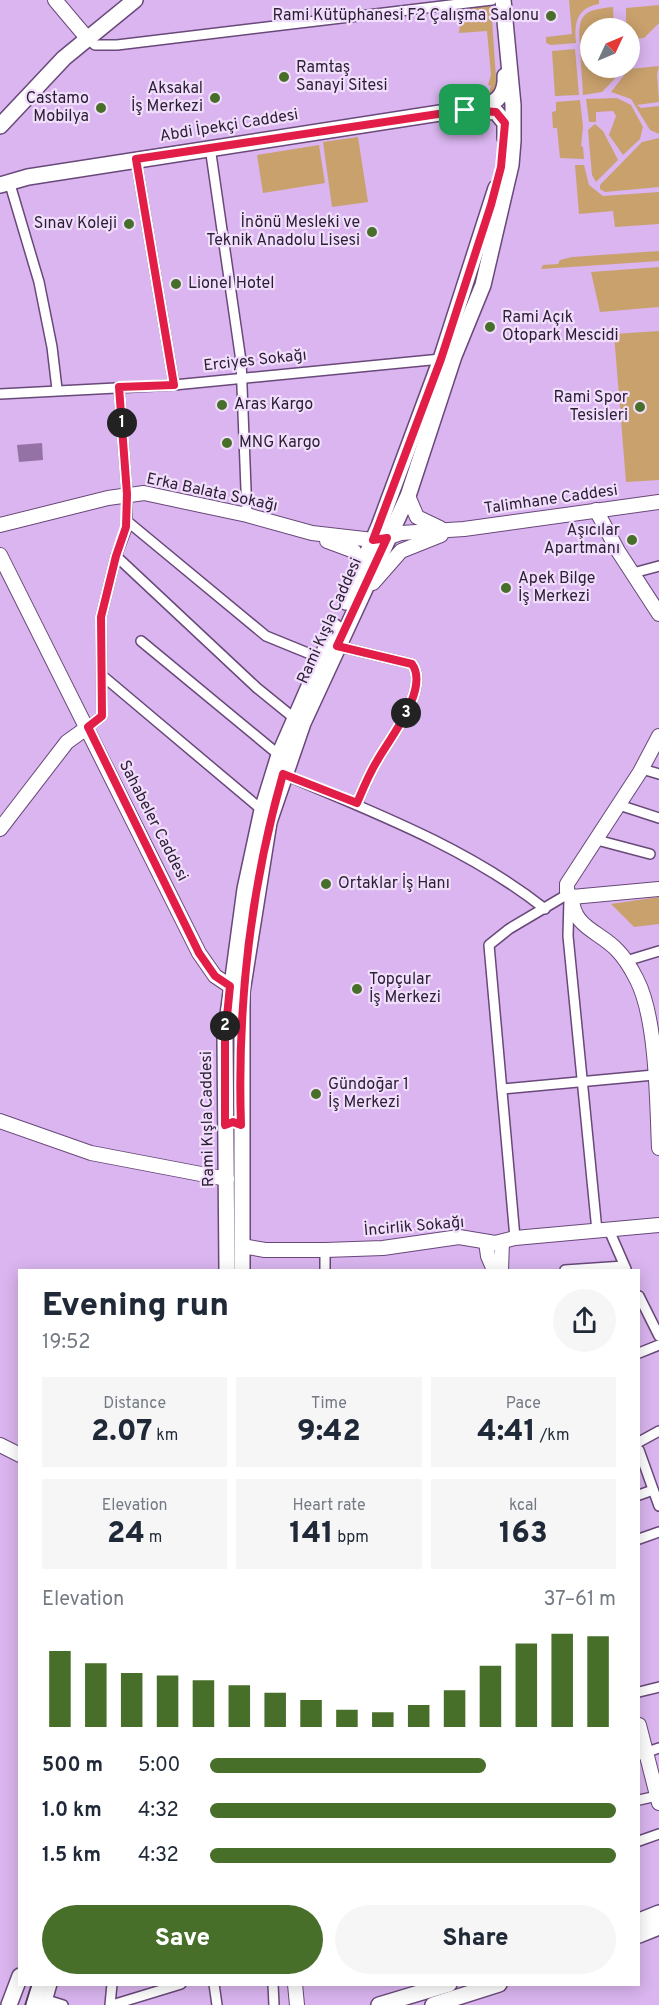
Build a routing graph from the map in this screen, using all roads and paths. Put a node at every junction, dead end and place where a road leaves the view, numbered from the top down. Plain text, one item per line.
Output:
1 (55, 0) edge
2 (135, 0) edge
3 (492, 0) edge
4 (503, 0) edge
5 (505, 23) junction
6 (87, 38) junction
7 (465, 110) junction
8 (1, 125) edge
9 (210, 147) junction
10 (136, 159) junction
11 (3, 182) edge
12 (448, 357) junction
13 (242, 378) junction
14 (174, 385) junction
15 (119, 387) junction
16 (57, 389) junction
17 (0, 394) edge
18 (127, 494) junction
19 (408, 496) junction
20 (659, 502) edge
21 (596, 510) junction
22 (247, 515) junction
23 (126, 521) junction
24 (0, 525) edge
25 (448, 530) junction
26 (312, 533) junction
27 (380, 539) junction
28 (0, 555) edge
29 (116, 556) junction
30 (362, 565) junction
31 (659, 566) edge
32 (633, 573) junction
33 (355, 606) junction
34 (659, 614) edge
35 (141, 641) dead end
36 (337, 646) junction
37 (320, 658) junction
38 (104, 677) junction
39 (294, 718) junction
40 (88, 727) junction
41 (659, 736) edge
42 (279, 755) junction
43 (642, 769) junction
44 (283, 774) junction
45 (659, 774) edge
46 (357, 803) junction
47 (619, 805) junction
48 (262, 810) junction
49 (659, 818) edge
50 (0, 829) edge
51 (597, 840) junction
52 (651, 854) dead end
53 (659, 889) edge
54 (575, 890) junction
55 (545, 909) junction
56 (659, 951) edge
57 (626, 961) junction
58 (243, 977) junction
59 (230, 986) junction
60 (654, 1075) junction
61 (584, 1082) junction
62 (502, 1089) junction
63 (0, 1121) edge
64 (225, 1125) junction
65 (241, 1125) junction
66 (659, 1148) edge
67 (227, 1179) junction
68 (659, 1225) edge
69 (603, 1230) junction
70 (227, 1235) junction
71 (509, 1240) junction
72 (486, 1242) junction
73 (242, 1246) junction
74 (325, 1250) junction
75 (625, 1268) edge
76 (227, 1269) edge
77 (242, 1269) edge
78 (325, 1269) edge
79 (494, 1269) edge
80 (501, 1269) edge
81 (598, 1269) edge
82 (640, 1298) edge
83 (659, 1336) edge
84 (659, 1345) edge
85 (640, 1353) edge
86 (659, 1431) edge
87 (640, 1441) edge
88 (0, 1445) edge
89 (640, 1452) edge
90 (18, 1454) edge
91 (654, 1477) edge
92 (653, 1490) junction
93 (640, 1495) edge
94 (659, 1506) edge
95 (659, 1532) edge
96 (640, 1539) edge
97 (659, 1688) edge
98 (640, 1692) edge
99 (640, 1728) edge
100 (648, 1751) edge
101 (657, 1791) edge
102 (640, 1800) edge
103 (659, 1834) edge
104 (640, 1841) edge
105 (659, 1913) edge
106 (640, 1921) edge
107 (659, 1927) edge
108 (640, 1935) edge
109 (18, 1980) edge
110 (40, 1986) edge
111 (51, 1986) edge
112 (112, 1986) edge
113 (173, 1986) edge
114 (214, 1986) edge
115 (273, 1986) edge
116 (295, 1986) edge
117 (441, 1986) edge
118 (493, 1986) edge
119 (6, 2002) edge
120 (42, 2003) edge
121 (126, 2003) edge
122 (63, 2005) edge
123 (111, 2005) edge
124 (217, 2005) edge
125 (274, 2005) edge
126 (297, 2005) edge
127 (379, 2005) edge
128 (433, 2005) edge

1 - 6 street
2 - 6 main road
3 - 6 street
4 - 5 main road, Rami Kışla Caddesi
5 - 7 main road
5 - 12 main road, Rami Kışla Caddesi
6 - 8 main road
7 - 9 main road, Abdi İpekçi Caddesi
7 - 12 main road, Rami Kışla Caddesi
9 - 10 main road, Abdi İpekçi Caddesi
9 - 13 street
10 - 11 main road, Abdi İpekçi Caddesi
10 - 14 street
11 - 16 street
12 - 13 street, Erciyes Sokağı
12 - 19 main road, Rami Kışla Caddesi
12 - 27 main road, Rami Kışla Caddesi
13 - 14 street, Erciyes Sokağı
13 - 22 street
14 - 15 street, Erciyes Sokağı
15 - 16 street, Erciyes Sokağı
15 - 18 street
16 - 17 street, Erciyes Sokağı
18 - 22 street, Erka Balata Sokağı
18 - 23 street
18 - 24 street, Erka Balata Sokağı
19 - 25 street
19 - 27 main road, Rami Kışla Caddesi
20 - 21 street, Talimhane Caddesi
21 - 25 street, Talimhane Caddesi
21 - 32 street
22 - 26 street, Erka Balata Sokağı
23 - 29 street
23 - 37 street
25 - 27 street, Talimhane Caddesi
25 - 33 street, Talimhane Caddesi
26 - 27 street, Erka Balata Sokağı
26 - 30 street, Erka Balata Sokağı
27 - 30 main road, Rami Kışla Caddesi
27 - 33 main road, Rami Kışla Caddesi
28 - 40 street, Sahabeler Caddesi
29 - 38 street
29 - 39 street
30 - 37 main road, Rami Kışla Caddesi
31 - 32 street
32 - 34 street
33 - 36 main road, Rami Kışla Caddesi
35 - 42 street
36 - 44 main road, Rami Kışla Caddesi
36 - 46 street
37 - 39 main road, Rami Kışla Caddesi
38 - 40 street
38 - 48 street
39 - 42 main road, Rami Kışla Caddesi
40 - 50 street
40 - 59 street, Sahabeler Caddesi
41 - 43 street
42 - 48 main road, Rami Kışla Caddesi
43 - 45 street
43 - 47 street
44 - 46 street
44 - 58 main road, Rami Kışla Caddesi
46 - 55 street
47 - 49 street
47 - 51 street
48 - 59 main road, Rami Kışla Caddesi
51 - 52 street
51 - 54 street
53 - 54 street
54 - 55 street
54 - 57 street
54 - 61 street
55 - 62 street
56 - 57 street
57 - 60 street
58 - 59 main road
58 - 65 main road, Rami Kışla Caddesi
59 - 64 main road, Rami Kışla Caddesi
60 - 61 street
60 - 66 street
61 - 62 street
61 - 69 street
62 - 71 street
63 - 67 street
64 - 65 main road
64 - 67 main road, Rami Kışla Caddesi
65 - 73 main road, Rami Kışla Caddesi
67 - 70 main road, Rami Kışla Caddesi
68 - 69 street, İncirlik Sokağı
69 - 71 street, İncirlik Sokağı
69 - 75 street
70 - 73 main road
70 - 76 main road, Rami Kışla Caddesi
71 - 72 street, İncirlik Sokağı
71 - 80 street
72 - 74 street, İncirlik Sokağı
72 - 79 street
73 - 74 street, İncirlik Sokağı
73 - 77 main road, Rami Kışla Caddesi
74 - 78 street
75 - 81 street
82 - 83 street
84 - 85 street
86 - 87 street
88 - 90 street
89 - 91 street
91 - 92 street
92 - 93 street
92 - 94 street
95 - 96 street
97 - 98 street
99 - 100 street
100 - 101 street
101 - 102 street
103 - 104 street
105 - 106 main road
107 - 108 main road
109 - 119 main road
110 - 120 main road
111 - 120 street
112 - 123 street
113 - 121 street
114 - 124 street
115 - 125 street
116 - 126 street
117 - 127 main road
118 - 128 main road
120 - 122 street
121 - 123 street

